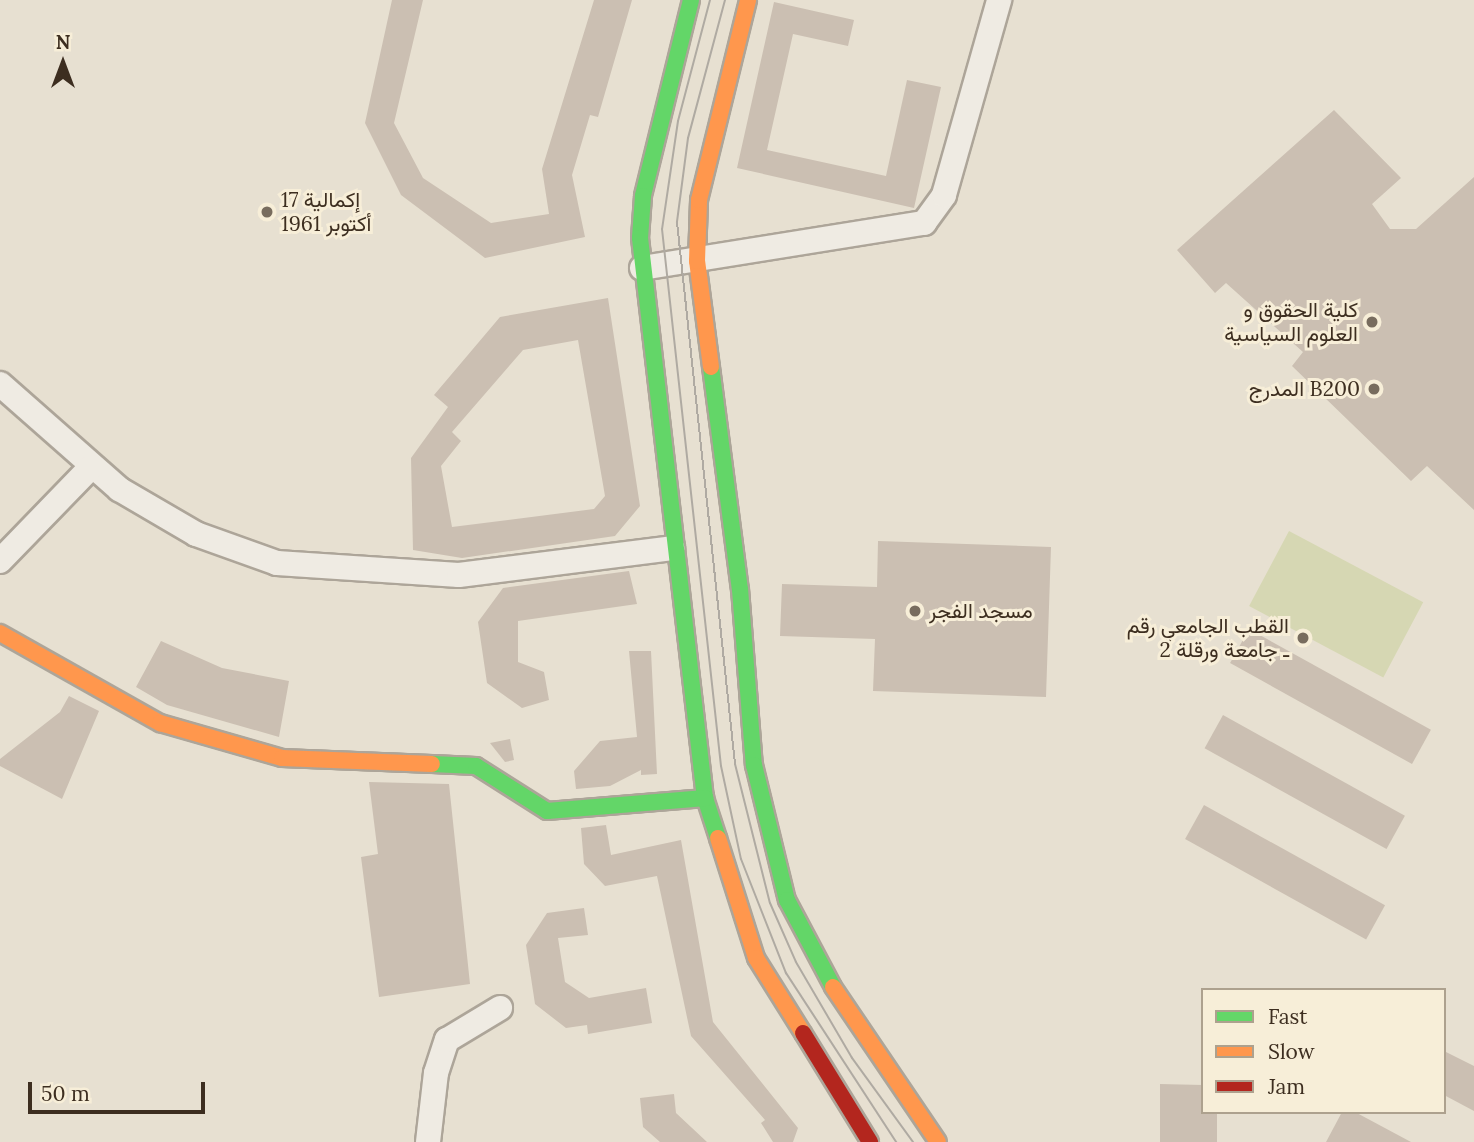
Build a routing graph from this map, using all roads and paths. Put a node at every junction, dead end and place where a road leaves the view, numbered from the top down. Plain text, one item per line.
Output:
1 (691, 0) edge
2 (748, 0) edge
3 (999, 0) edge
4 (697, 261) junction
5 (642, 268) junction
6 (0, 384) edge
7 (91, 467) junction
8 (672, 548) junction
9 (0, 561) edge
10 (0, 633) edge
11 (705, 798) junction
12 (500, 1008) dead end
13 (428, 1142) edge
14 (870, 1142) edge
15 (938, 1142) edge

1 - 5 street
2 - 4 street
3 - 4 street
4 - 5 street
4 - 15 street
5 - 8 street
6 - 7 street
7 - 8 street
7 - 9 street
8 - 11 street
10 - 11 street
11 - 14 street
12 - 13 street

